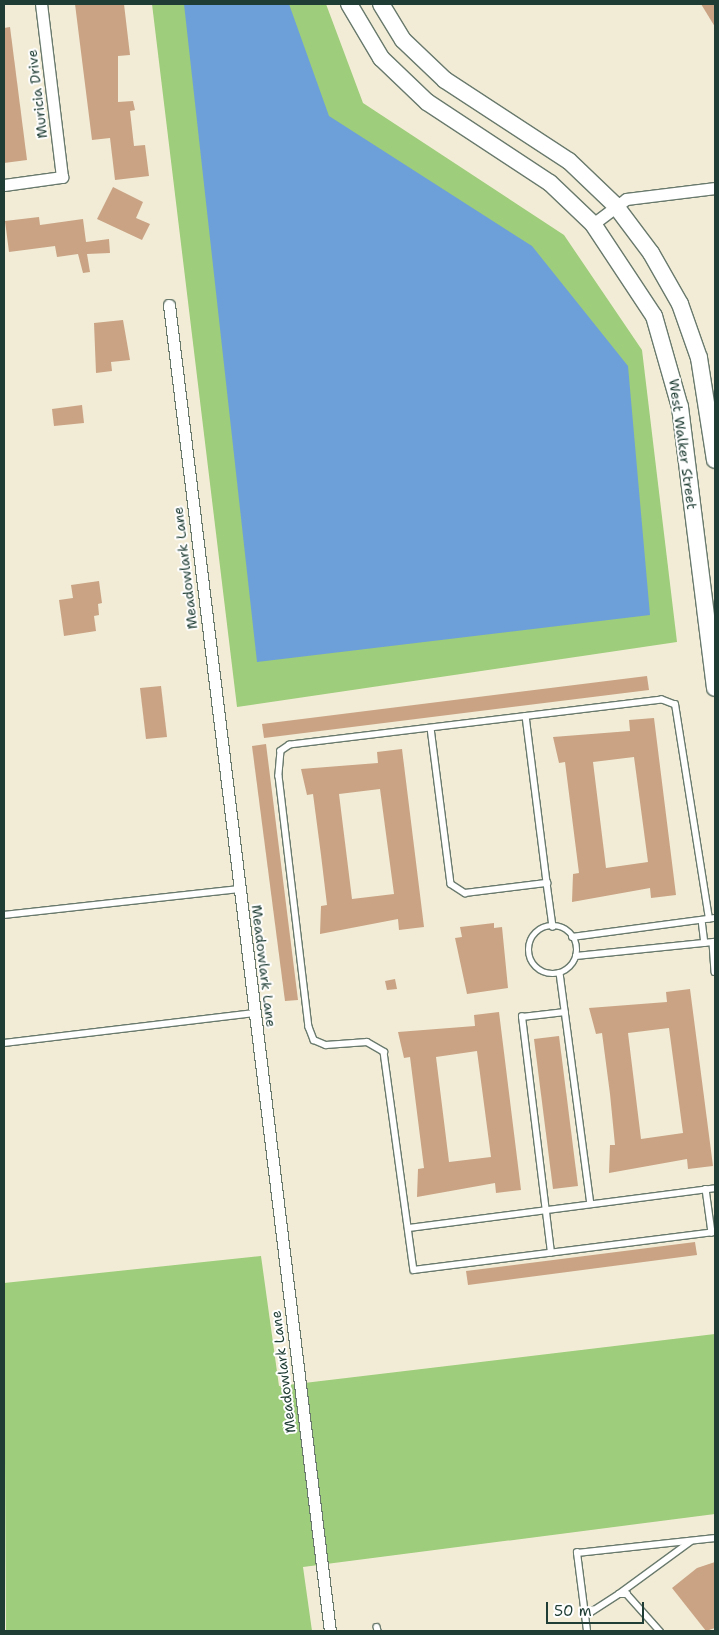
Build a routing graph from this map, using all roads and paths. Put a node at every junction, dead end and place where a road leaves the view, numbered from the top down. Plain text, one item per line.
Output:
1 (41, 4) edge
2 (349, 4) edge
3 (381, 4) edge
4 (4, 185) edge
5 (715, 188) edge
6 (615, 206) junction
7 (593, 224) junction
8 (169, 305) dead end
9 (715, 460) edge
10 (715, 688) edge
11 (526, 716) junction
12 (431, 728) junction
13 (547, 883) junction
14 (239, 889) junction
15 (4, 916) edge
16 (712, 918) edge
17 (702, 920) junction
18 (553, 927) junction
19 (572, 937) junction
20 (714, 942) edge
21 (705, 943) junction
22 (576, 956) junction
23 (715, 972) edge
24 (560, 973) junction
25 (565, 1012) junction
26 (254, 1013) junction
27 (4, 1043) edge
28 (715, 1188) edge
29 (706, 1189) junction
30 (591, 1204) junction
31 (546, 1210) junction
32 (409, 1228) junction
33 (714, 1232) edge
34 (552, 1253) junction
35 (715, 1538) edge
36 (691, 1540) junction
37 (619, 1594) junction
38 (585, 1616) junction
39 (330, 1631) edge
40 (587, 1631) edge
41 (660, 1631) edge

1 - 4 street, Muricia Drive
2 - 7 street, West Walker Street
3 - 6 street, West Walker Street
5 - 6 street
6 - 7 street
6 - 9 street, West Walker Street
7 - 10 street, West Walker Street
8 - 14 street, Meadowlark Lane
11 - 12 lane
11 - 13 lane
11 - 16 lane
12 - 13 lane
12 - 32 lane
13 - 18 lane
14 - 15 lane
14 - 26 street, Meadowlark Lane
16 - 17 lane
17 - 19 lane
17 - 21 lane
18 - 19 lane
18 - 24 lane
19 - 22 lane
20 - 21 lane
20 - 23 lane
21 - 22 lane
22 - 24 lane
24 - 25 lane
25 - 30 lane
25 - 31 lane
26 - 27 lane
26 - 39 street, Meadowlark Lane
28 - 29 lane
29 - 30 lane
29 - 33 lane
30 - 31 lane
31 - 32 lane
31 - 34 lane
32 - 34 lane
33 - 34 lane
35 - 36 lane
36 - 37 lane
36 - 38 lane
37 - 38 lane
37 - 41 lane
38 - 40 lane

